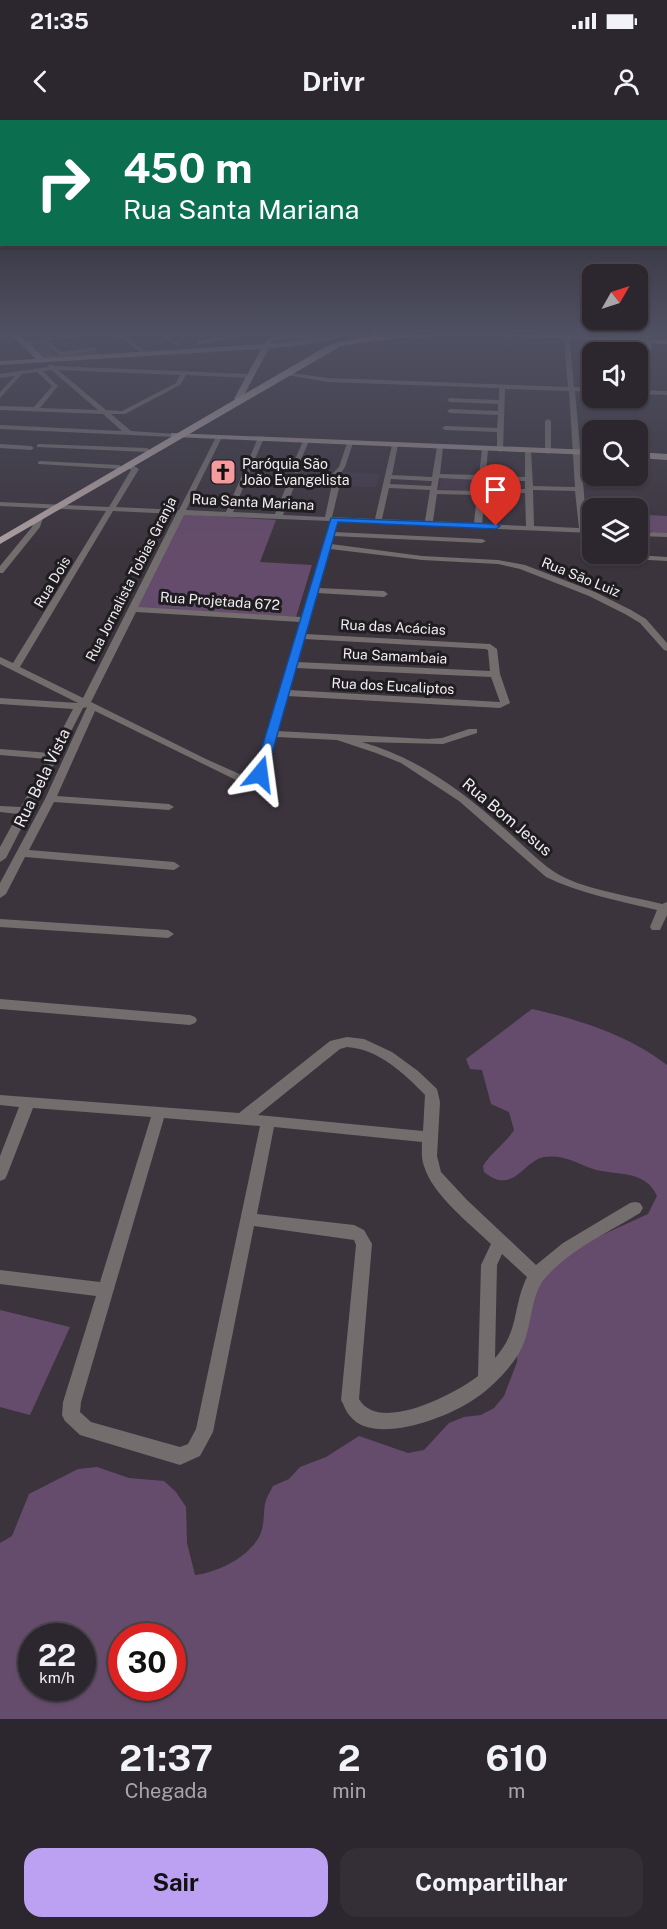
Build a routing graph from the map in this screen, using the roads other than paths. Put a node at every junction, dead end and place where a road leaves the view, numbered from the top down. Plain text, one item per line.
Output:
1 (39, 406) edge
2 (96, 406) edge
3 (139, 406) edge
4 (227, 406) edge
5 (229, 406) edge
6 (502, 406) edge
7 (577, 406) edge
8 (0, 408) edge
9 (36, 410) junction
10 (450, 411) dead end
11 (105, 413) junction
12 (501, 413) junction
13 (548, 421) dead end
14 (0, 427) edge
15 (445, 428) dead end
16 (500, 430) junction
17 (129, 433) junction
18 (178, 435) junction
19 (219, 437) junction
20 (261, 438) junction
21 (306, 441) junction
22 (350, 443) junction
23 (395, 444) junction
24 (0, 446) edge
25 (39, 446) dead end
26 (440, 447) junction
27 (31, 448) dead end
28 (485, 449) junction
29 (147, 450) junction
30 (500, 450) junction
31 (528, 451) junction
32 (548, 452) junction
33 (576, 453) junction
34 (582, 453) edge
35 (648, 456) edge
36 (667, 457) edge
37 (39, 463) dead end
38 (129, 465) junction
39 (119, 467) junction
40 (297, 472) dead end
41 (336, 474) dead end
42 (482, 477) junction
43 (530, 479) junction
44 (292, 482) dead end
45 (386, 482) junction
46 (336, 484) dead end
47 (434, 484) junction
48 (529, 489) junction
49 (578, 489) junction
50 (481, 492) junction
51 (0, 504) edge
52 (53, 507) junction
53 (111, 509) junction
54 (180, 512) junction
55 (229, 514) junction
56 (278, 517) junction
57 (39, 518) junction
58 (331, 519) junction
59 (378, 522) junction
60 (582, 522) edge
61 (429, 524) junction
62 (478, 525) junction
63 (530, 528) junction
64 (582, 530) edge
65 (330, 534) junction
66 (648, 534) edge
67 (667, 535) edge
68 (0, 536) edge
69 (0, 541) edge
70 (482, 541) dead end
71 (327, 546) junction
72 (648, 558) edge
73 (667, 559) edge
74 (0, 571) edge
75 (314, 590) junction
76 (384, 594) dead end
77 (131, 609) junction
78 (306, 620) junction
79 (301, 636) junction
80 (667, 648) edge
81 (0, 660) edge
82 (293, 664) junction
83 (15, 668) junction
84 (495, 674) junction
85 (97, 678) junction
86 (111, 678) dead end
87 (284, 693) junction
88 (0, 701) edge
89 (86, 704) junction
90 (473, 731) dead end
91 (271, 734) junction
92 (336, 737) junction
93 (0, 752) edge
94 (53, 756) junction
95 (50, 799) junction
96 (169, 807) dead end
97 (0, 809) edge
98 (24, 815) junction
99 (39, 820) junction
100 (22, 853) junction
101 (0, 858) edge
102 (174, 866) dead end
103 (0, 894) edge
104 (666, 907) edge
105 (0, 922) edge
106 (657, 927) dead end
107 (168, 934) dead end
108 (0, 1004) edge
109 (190, 1020) dead end
110 (0, 1100) edge
111 (28, 1103) junction
112 (159, 1113) junction
113 (242, 1119) junction
114 (268, 1121) junction
115 (428, 1137) junction
116 (0, 1175) edge
117 (635, 1208) dead end
118 (248, 1219) junction
119 (500, 1242) junction
120 (536, 1275) junction
121 (0, 1277) edge
122 (106, 1290) junction
123 (486, 1378) junction

1 - 9 street
2 - 11 street
3 - 11 street
4 - 18 main road
5 - 18 main road
6 - 12 street
7 - 33 street
8 - 9 street
9 - 11 street
10 - 12 street
11 - 17 street
12 - 16 street
13 - 32 street
14 - 17 street
15 - 16 street
16 - 30 street
17 - 18 street
18 - 19 street
18 - 29 main road
18 - 38 main road
19 - 20 street
19 - 54 street, Rua Jornalista Tobias Granja
20 - 21 street
20 - 55 street
21 - 22 street
21 - 40 street
22 - 23 street
22 - 41 street
23 - 26 street
23 - 45 street
24 - 27 street
25 - 29 street
26 - 28 street
26 - 47 street
28 - 30 street
28 - 42 street
29 - 39 main road
30 - 31 street
31 - 32 street
31 - 43 street
32 - 33 street
33 - 34 street
33 - 49 street
35 - 36 street
37 - 39 street
38 - 52 main road
38 - 53 street, Rua Dois
39 - 52 main road
42 - 43 street
42 - 47 street
42 - 50 street
43 - 48 street
44 - 56 street
45 - 47 street
45 - 59 street
46 - 58 street
47 - 50 street
47 - 61 street
48 - 49 street
48 - 50 street
48 - 63 street
49 - 60 street
50 - 62 street
51 - 52 street, Rua Santa Mariana
52 - 53 street, Rua Santa Mariana
52 - 57 main road
52 - 68 main road
53 - 54 street, Rua Santa Mariana
53 - 83 street, Rua Dois
54 - 55 street, Rua Santa Mariana
54 - 77 street, Rua Jornalista Tobias Granja
55 - 56 street, Rua Santa Mariana
56 - 58 street, Rua Santa Mariana
57 - 69 main road
57 - 74 street
58 - 59 street, Rua Santa Mariana
58 - 65 street
59 - 61 street, Rua Santa Mariana
61 - 62 street, Rua Santa Mariana
62 - 63 street, Rua Santa Mariana
63 - 64 street, Rua Santa Mariana
65 - 70 street
65 - 71 street
66 - 67 street
71 - 75 street
71 - 80 street, Rua São Luiz
72 - 73 street
75 - 76 street
75 - 78 street
77 - 78 street, Rua Projetada 672
77 - 85 street, Rua Jornalista Tobias Granja
78 - 79 street
79 - 82 street
79 - 84 street, Rua das Acácias
81 - 83 street
82 - 84 street, Rua Samambaia
82 - 87 street
83 - 89 street
84 - 87 street, Rua dos Eucaliptos
85 - 86 street
85 - 89 street, Rua Jornalista Tobias Granja
87 - 91 street
88 - 89 street
89 - 91 street
89 - 94 street, Rua Bela Vista
89 - 95 street, Rua Bela Vista
90 - 92 street
91 - 92 street
92 - 104 street, Rua Bom Jesus
93 - 94 street
94 - 98 street, Rua Bela Vista
95 - 96 street
95 - 99 street, Rua Bela Vista
97 - 98 street
98 - 99 street
98 - 101 street, Rua Bela Vista
99 - 100 street, Rua Bela Vista
100 - 102 street
100 - 103 street, Rua Bela Vista
104 - 106 street, Rua Bom Jesus
105 - 107 street
108 - 109 street
110 - 111 street
111 - 112 street
111 - 116 street
112 - 113 street
112 - 122 street
113 - 114 street
113 - 115 street
114 - 115 street
114 - 118 street
115 - 119 street
117 - 120 street
118 - 122 street
118 - 123 street
119 - 120 street
119 - 123 street
120 - 123 street
121 - 122 street

